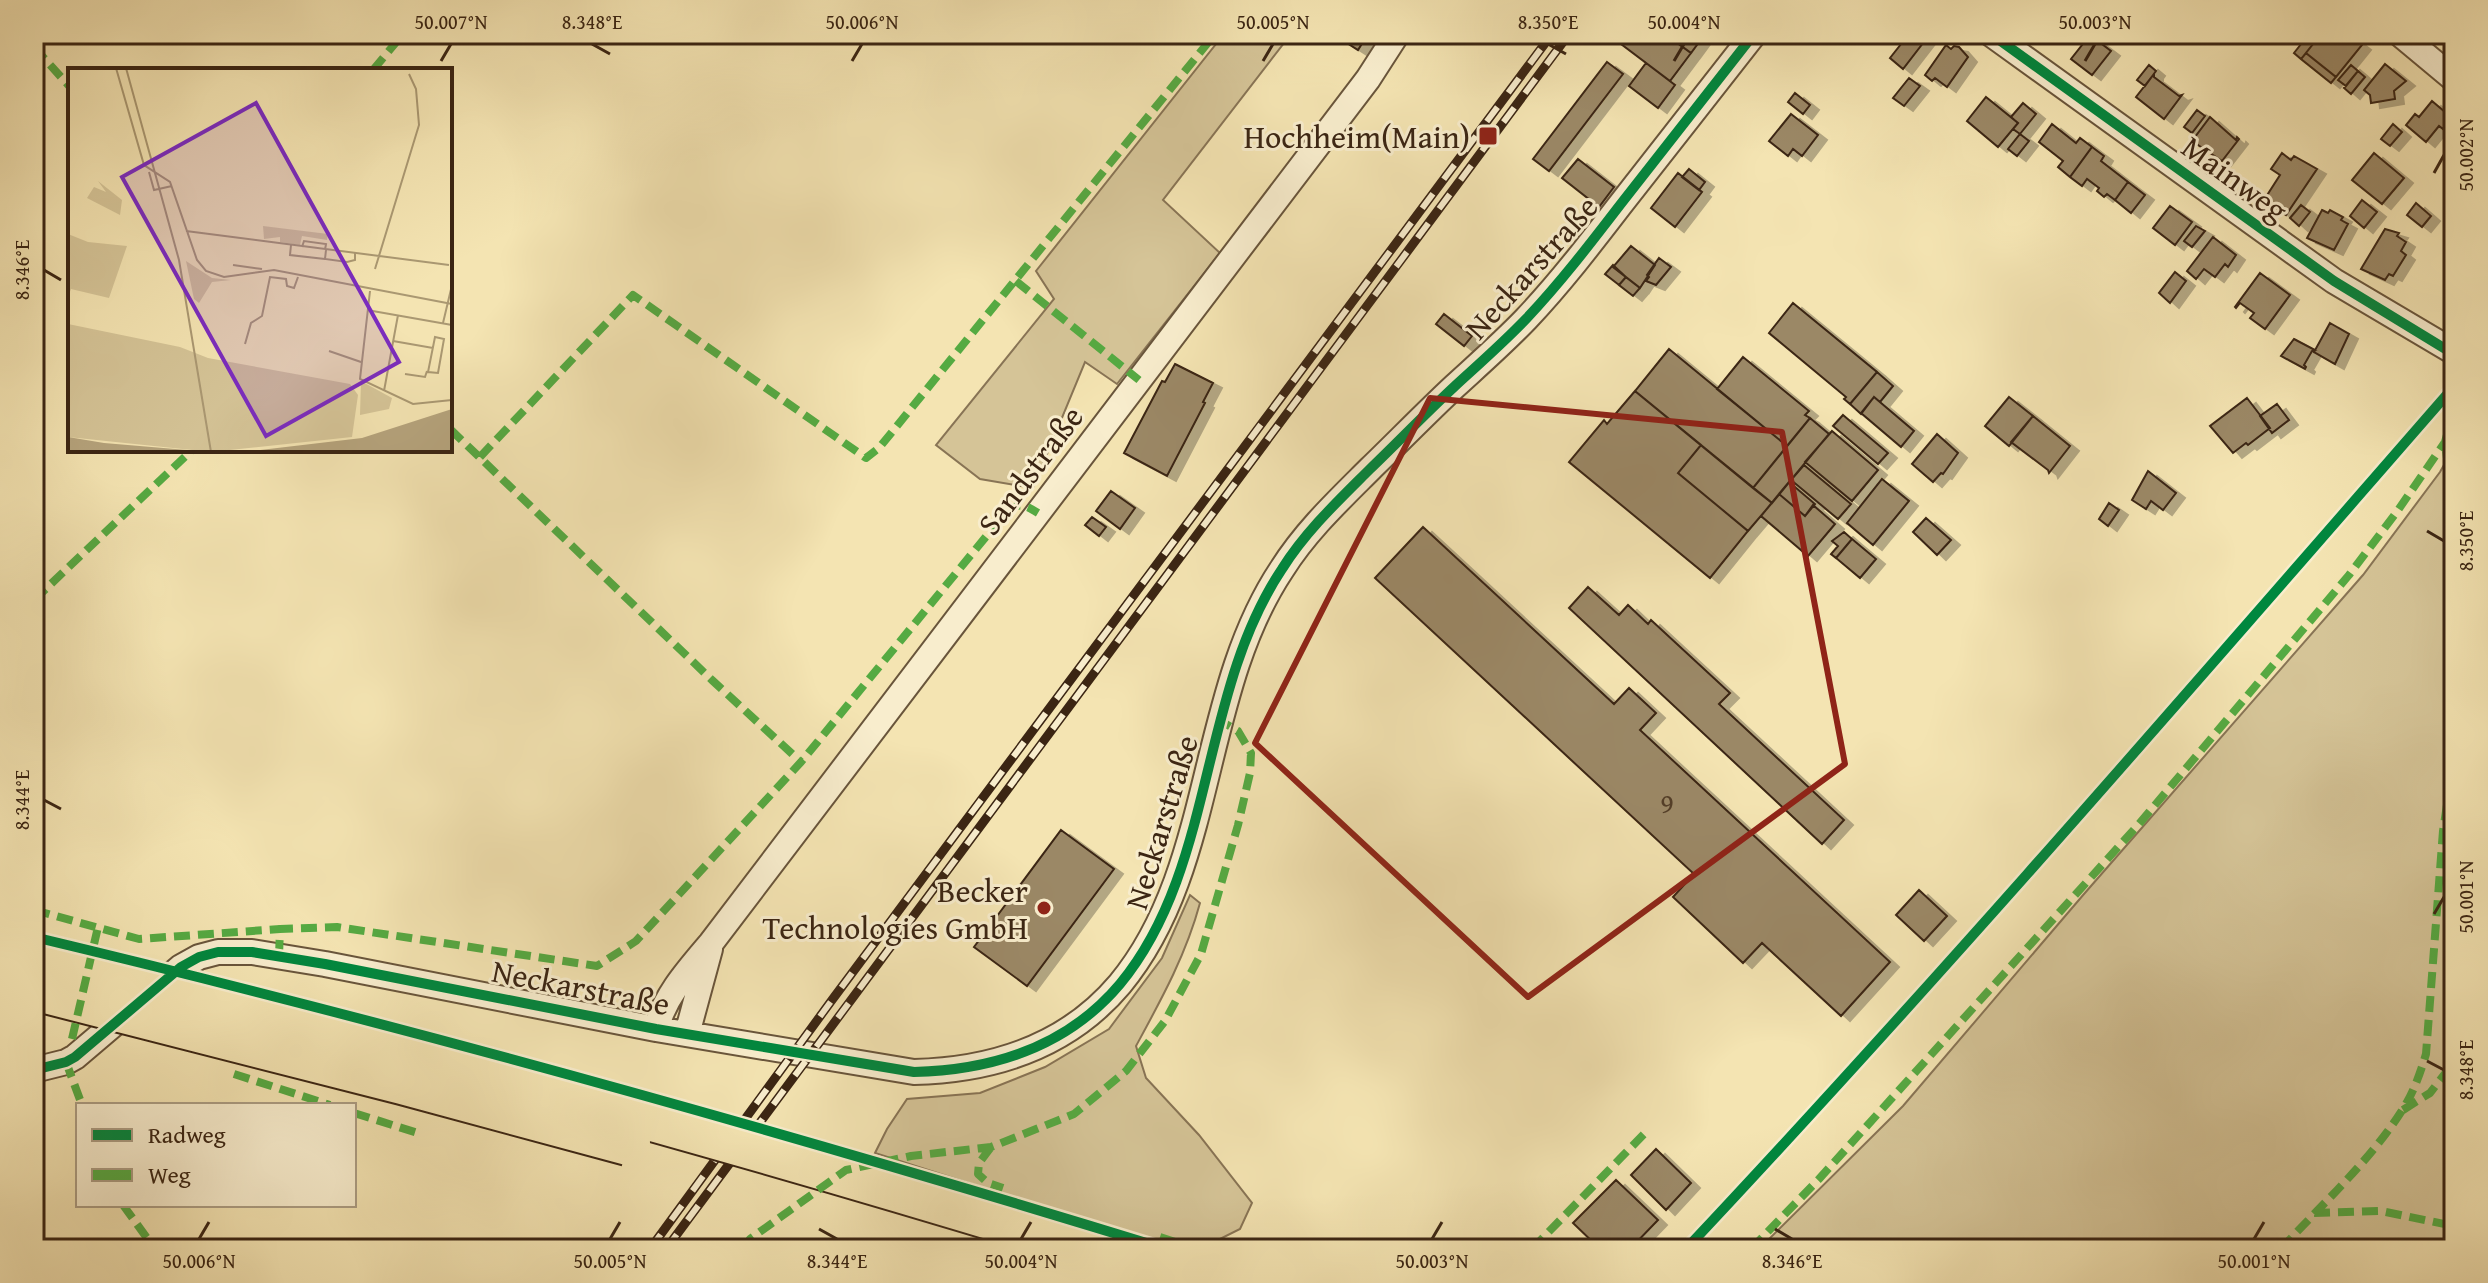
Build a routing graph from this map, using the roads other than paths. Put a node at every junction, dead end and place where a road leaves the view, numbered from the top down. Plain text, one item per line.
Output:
1 (1397, 34) edge
2 (1754, 34) edge
3 (1991, 34) edge
4 (2400, 34) edge
5 (2454, 79) edge
6 (2454, 352) edge
7 (711, 943) junction
8 (34, 955) edge
9 (34, 988) edge
10 (656, 1029) junction
11 (687, 1034) junction
12 (34, 1070) edge
13 (992, 1249) edge
14 (1095, 1249) edge

1 - 7 street, Sandstraße
2 - 11 street, Neckarstraße
3 - 6 street, Mainweg
4 - 5 street
7 - 10 street, Sandstraße
7 - 11 street, Sandstraße
8 - 14 highway, bridge
9 - 13 highway, bridge
10 - 11 street, Neckarstraße
10 - 12 street, Neckarstraße

